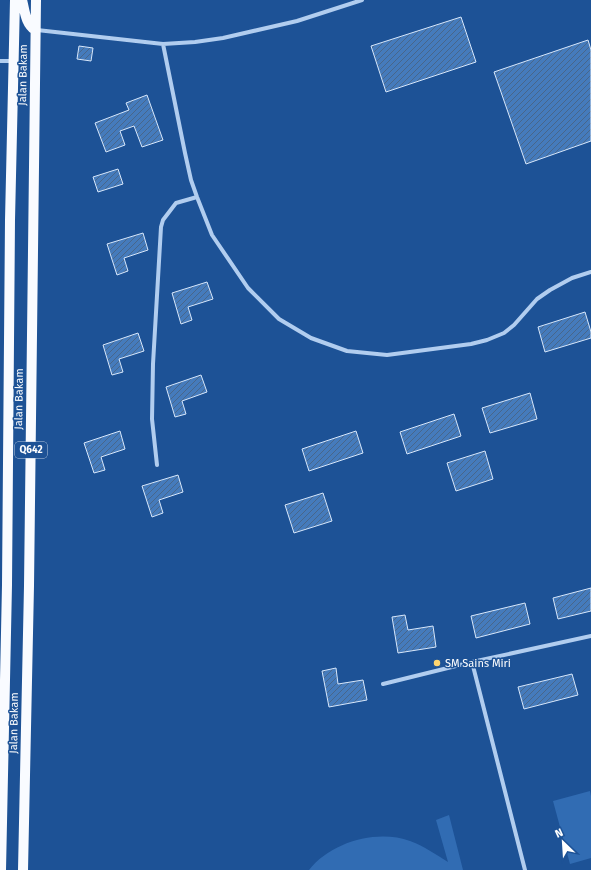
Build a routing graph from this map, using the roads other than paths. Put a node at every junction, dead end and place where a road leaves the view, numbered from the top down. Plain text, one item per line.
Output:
1 (15, 0) edge
2 (22, 0) edge
3 (36, 0) edge
4 (362, 0) edge
5 (35, 30) junction
6 (163, 44) junction
7 (0, 61) edge
8 (13, 61) junction
9 (196, 197) junction
10 (591, 272) edge
11 (157, 465) dead end
12 (591, 636) edge
13 (472, 662) junction
14 (383, 684) dead end
15 (1, 870) edge
16 (23, 870) edge
17 (525, 870) edge

1 - 8 main road, Jalan Bakam / Q642
2 - 5 main road
3 - 5 main road, Jalan Bakam / Q642
4 - 6 street
5 - 6 street
5 - 16 main road, Jalan Bakam / Q642
6 - 9 street
7 - 8 street
8 - 15 main road, Jalan Bakam / Q642
9 - 10 street
9 - 11 street
12 - 13 street
13 - 14 street
13 - 17 street

